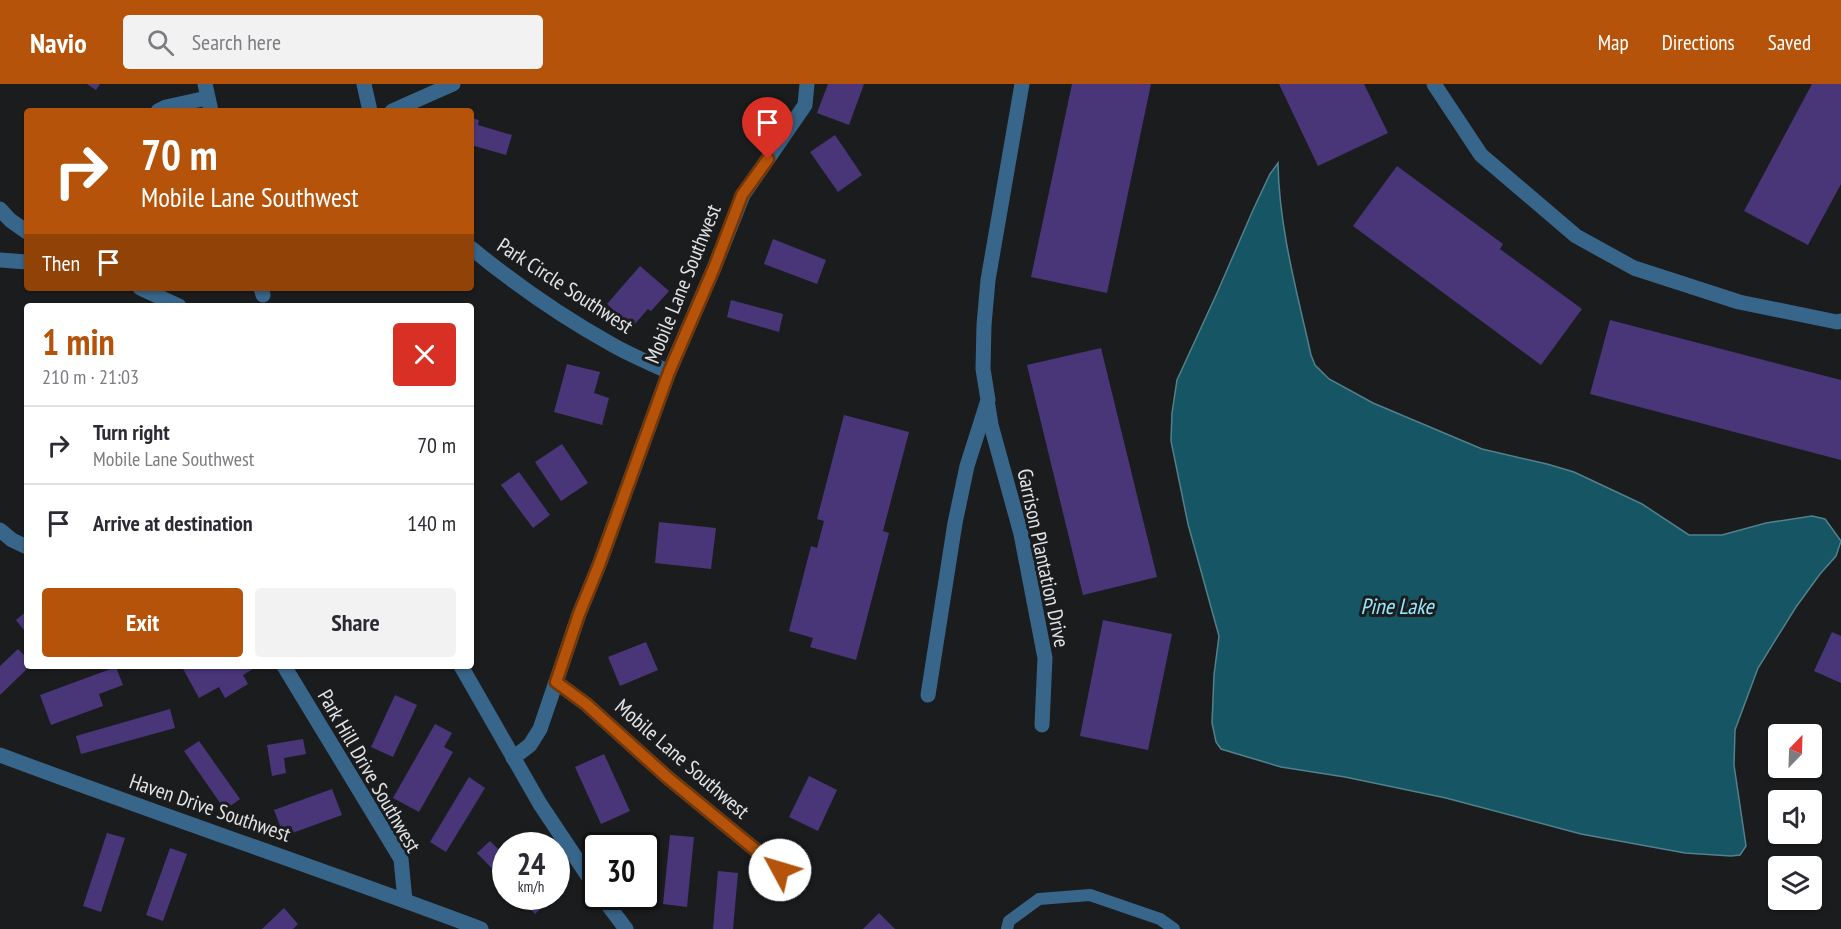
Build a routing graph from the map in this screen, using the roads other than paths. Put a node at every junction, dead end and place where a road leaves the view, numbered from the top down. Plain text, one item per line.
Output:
1 (364, 84) edge
2 (453, 84) edge
3 (807, 84) edge
4 (1022, 84) edge
5 (1434, 84) edge
6 (208, 98) edge
7 (164, 108) edge
8 (369, 108) edge
9 (399, 108) edge
10 (0, 209) edge
11 (24, 230) edge
12 (474, 250) edge
13 (0, 260) edge
14 (24, 262) edge
15 (146, 291) edge
16 (172, 303) edge
17 (1841, 321) edge
18 (669, 372) junction
19 (988, 400) junction
20 (0, 530) edge
21 (24, 546) edge
22 (286, 669) edge
23 (464, 669) edge
24 (556, 682) junction
25 (928, 695) dead end
26 (1042, 725) dead end
27 (0, 755) edge
28 (513, 758) junction
29 (582, 867) edge
30 (780, 870) dead end
31 (405, 900) junction
32 (612, 910) edge
33 (481, 929) edge
34 (626, 929) edge
35 (1007, 929) edge
36 (1174, 929) edge

1 - 8 street
2 - 9 street
3 - 18 street, Mobile Lane Southwest
4 - 19 street, Garrison Plantation Drive
5 - 17 street
6 - 7 street
10 - 11 street
12 - 18 street, Park Circle Southwest
13 - 14 street
15 - 16 street
18 - 24 street, Mobile Lane Southwest
19 - 25 street, Garrison Plantation Drive
19 - 26 street, Garrison Plantation Drive
20 - 21 street
22 - 31 street, Park Hill Drive Southwest
23 - 28 street
24 - 28 street, Mobile Lane Southwest
24 - 30 street, Mobile Lane Southwest
27 - 31 street, Haven Drive Southwest
28 - 29 street
31 - 33 street, Haven Drive Southwest
32 - 34 street
35 - 36 lane

